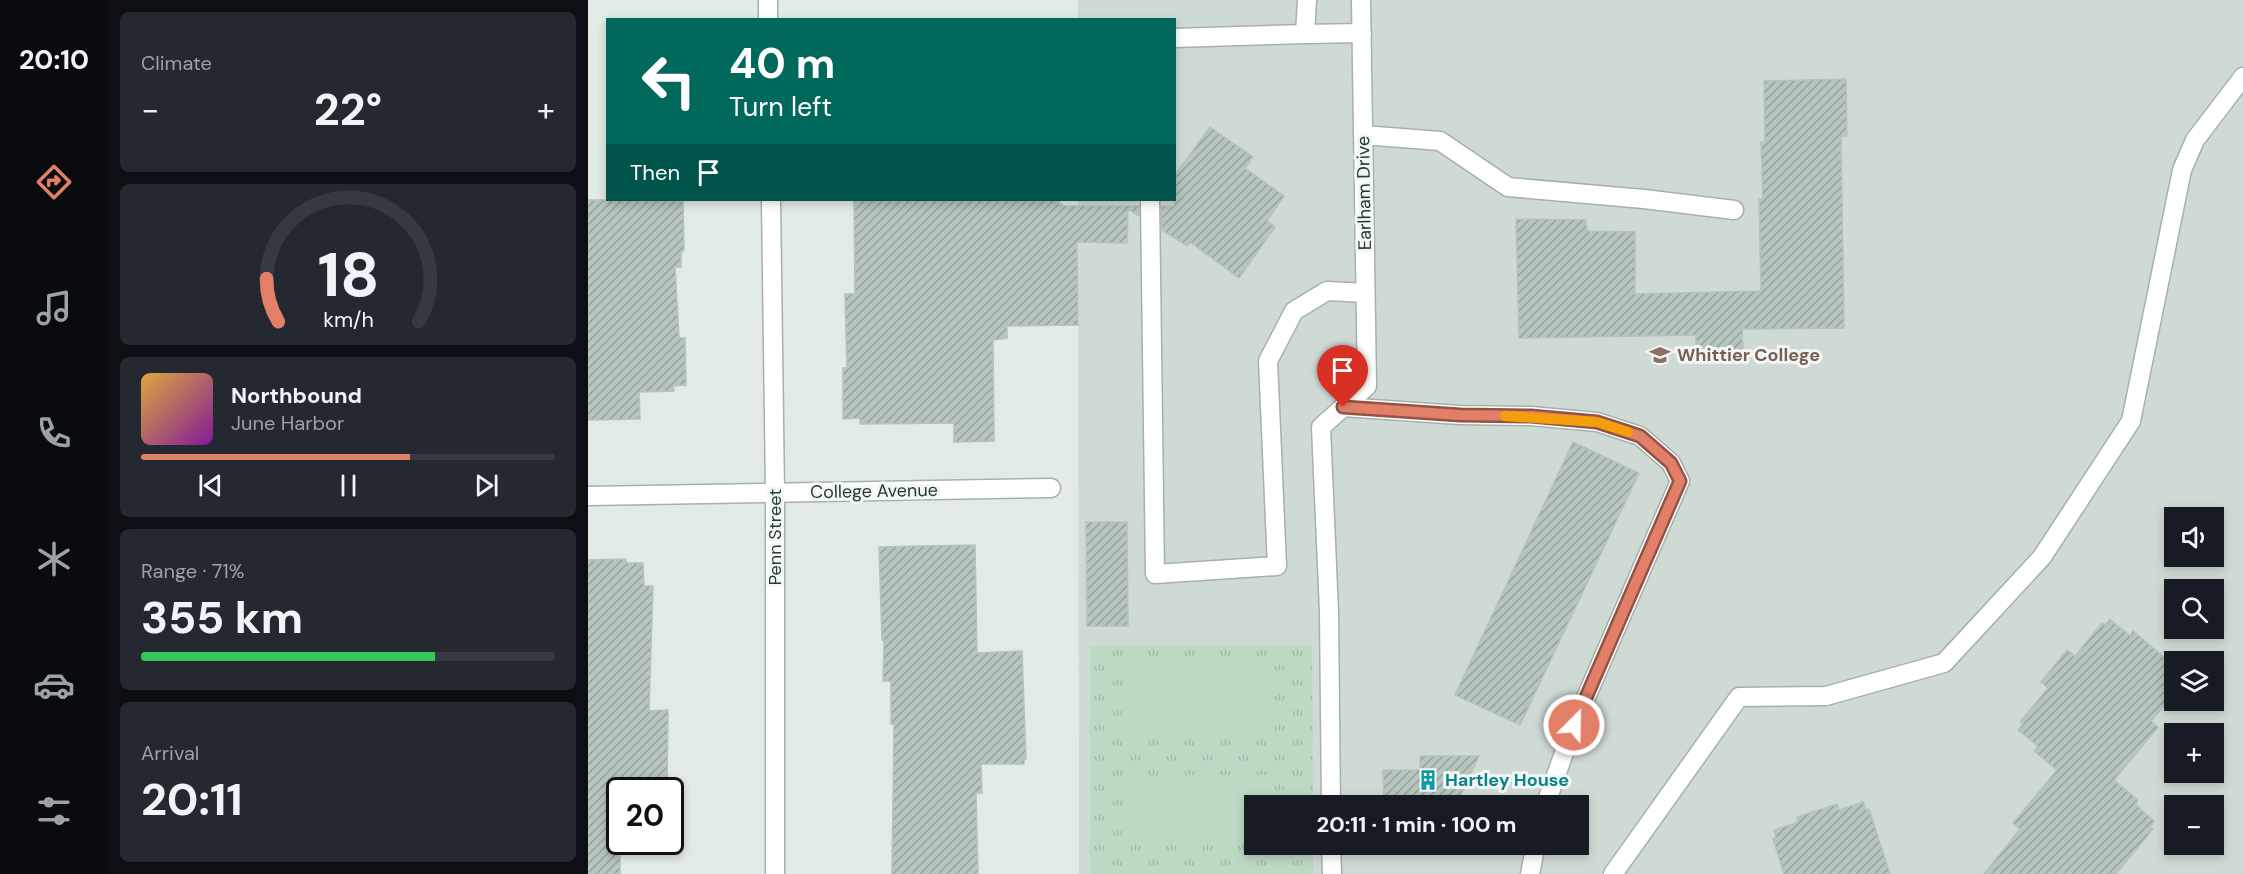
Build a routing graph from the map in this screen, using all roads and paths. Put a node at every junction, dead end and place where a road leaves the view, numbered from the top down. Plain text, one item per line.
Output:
1 (768, 0) edge
2 (1307, 0) edge
3 (1361, 0) edge
4 (768, 18) edge
5 (1362, 33) junction
6 (1305, 34) junction
7 (1176, 38) edge
8 (2243, 77) edge
9 (1363, 135) junction
10 (771, 201) edge
11 (1150, 201) edge
12 (1734, 210) dead end
13 (1365, 293) junction
14 (1343, 407) junction
15 (1051, 488) dead end
16 (775, 493) junction
17 (588, 496) edge
18 (1331, 795) edge
19 (1549, 795) edge
20 (1331, 855) edge
21 (1534, 855) edge
22 (776, 874) edge
23 (1332, 874) edge
24 (1530, 874) edge
25 (1613, 874) edge

1 - 4 street
2 - 6 street
3 - 5 street, Earlham Drive
5 - 6 street
5 - 9 street, Earlham Drive
6 - 7 street
8 - 25 street
9 - 12 street
9 - 13 street, Earlham Drive
10 - 16 street, Penn Street
11 - 13 street
13 - 14 street, Earlham Drive
14 - 18 street
14 - 19 street
15 - 16 street, College Avenue
16 - 17 street, College Avenue
16 - 22 street, Penn Street
20 - 23 street
21 - 24 street

